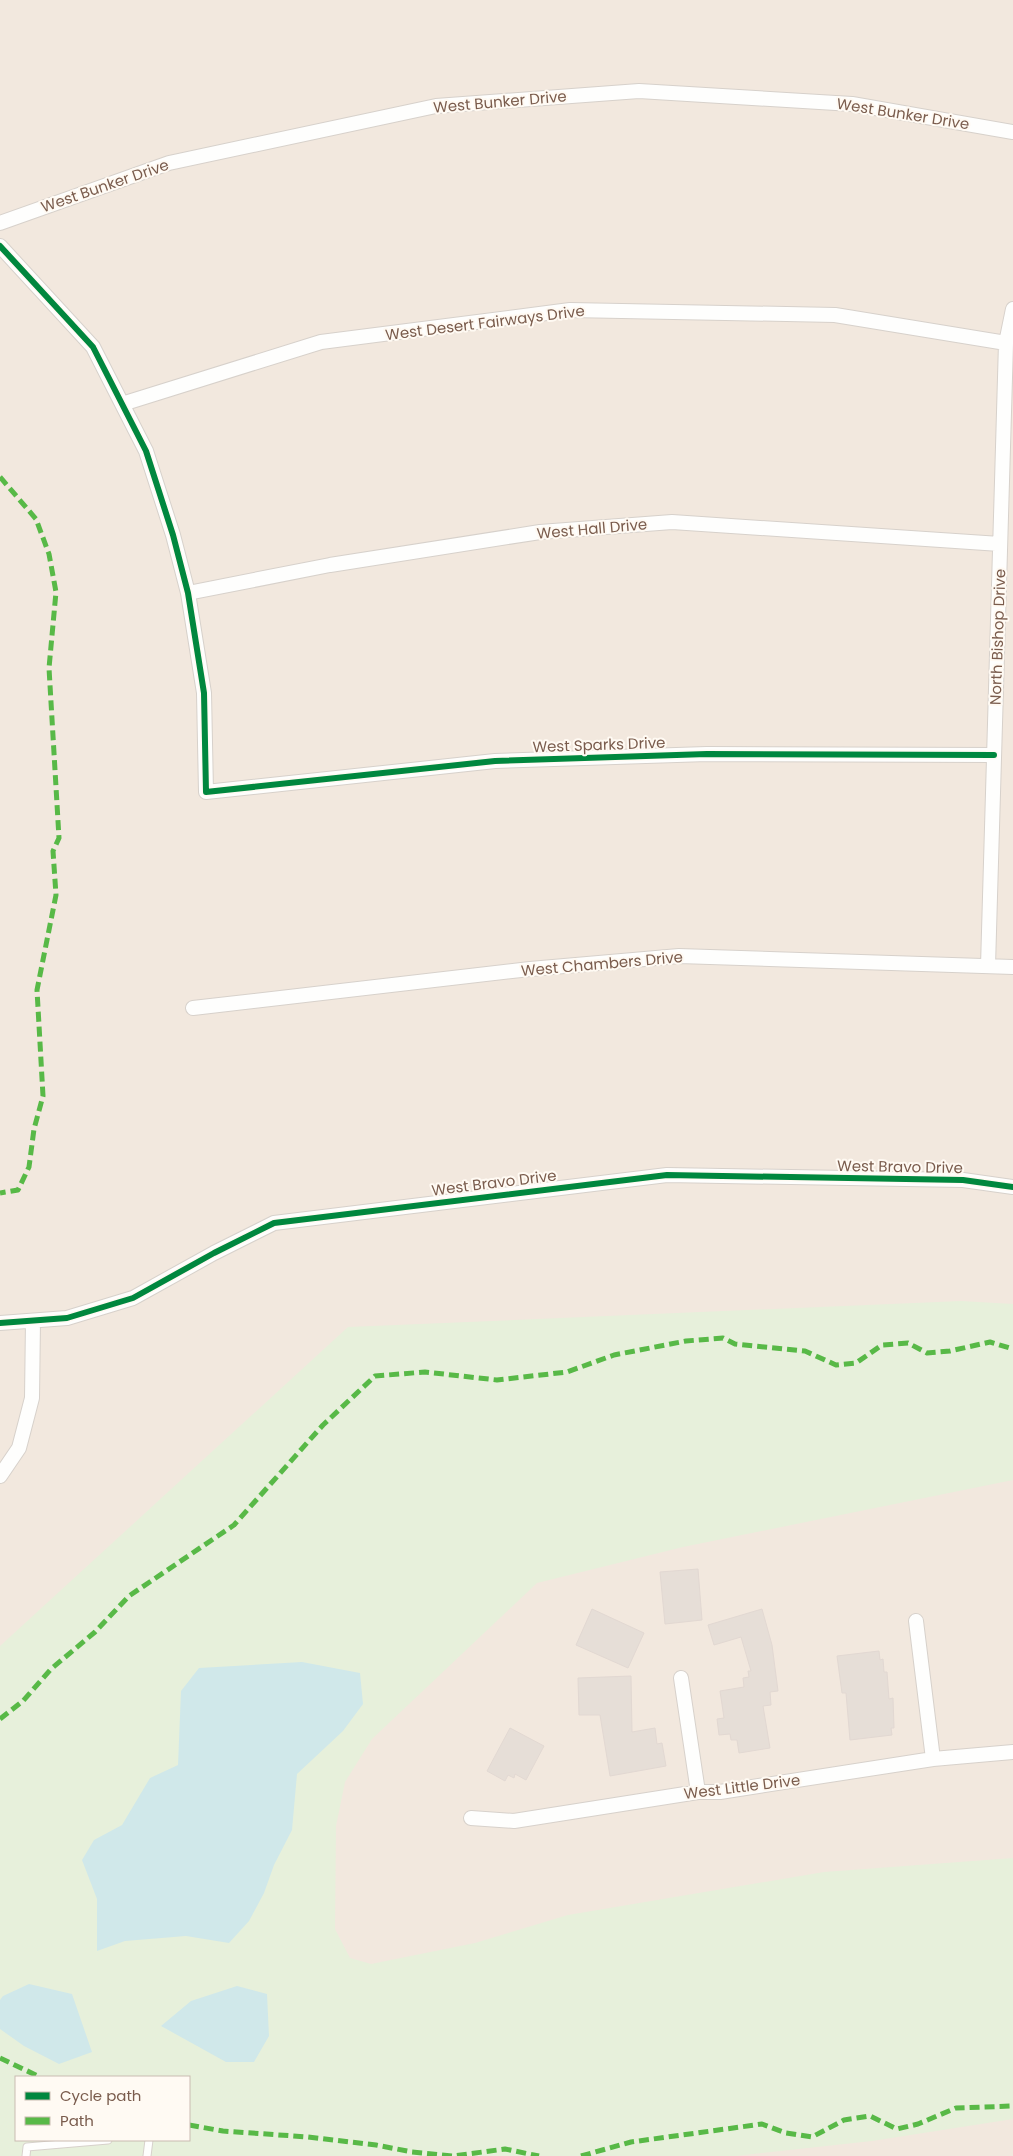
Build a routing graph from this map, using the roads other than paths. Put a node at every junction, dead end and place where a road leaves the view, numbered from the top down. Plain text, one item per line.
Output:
1 (1013, 132) edge
2 (0, 223) edge
3 (0, 246) edge
4 (1013, 309) edge
5 (1006, 343) junction
6 (122, 404) junction
7 (1000, 544) junction
8 (188, 593) junction
9 (994, 755) junction
10 (988, 966) junction
11 (1013, 967) edge
12 (193, 1008) dead end
13 (1013, 1188) edge
14 (33, 1322) junction
15 (0, 1323) edge
16 (0, 1476) edge
17 (916, 1621) dead end
18 (680, 1678) dead end
19 (1013, 1752) edge
20 (934, 1759) junction
21 (698, 1792) junction
22 (471, 1818) dead end
23 (97, 2141) edge
24 (149, 2141) edge
25 (26, 2156) edge
26 (147, 2156) edge

1 - 2 street, West Bunker Drive
3 - 6 street
4 - 5 street, North Bishop Drive
5 - 6 street, West Desert Fairways Drive
5 - 7 street, North Bishop Drive
6 - 8 street
7 - 8 street, West Hall Drive
7 - 9 street, North Bishop Drive
8 - 9 street, West Sparks Drive
9 - 10 street, North Bishop Drive
10 - 11 street, West Chambers Drive
10 - 12 street, West Chambers Drive
13 - 14 street, West Bravo Drive
14 - 15 street, West Bravo Drive
14 - 16 street
17 - 20 street
18 - 21 street
19 - 20 street, West Little Drive
20 - 21 street, West Little Drive
21 - 22 street, West Little Drive
23 - 25 lane
24 - 26 lane

